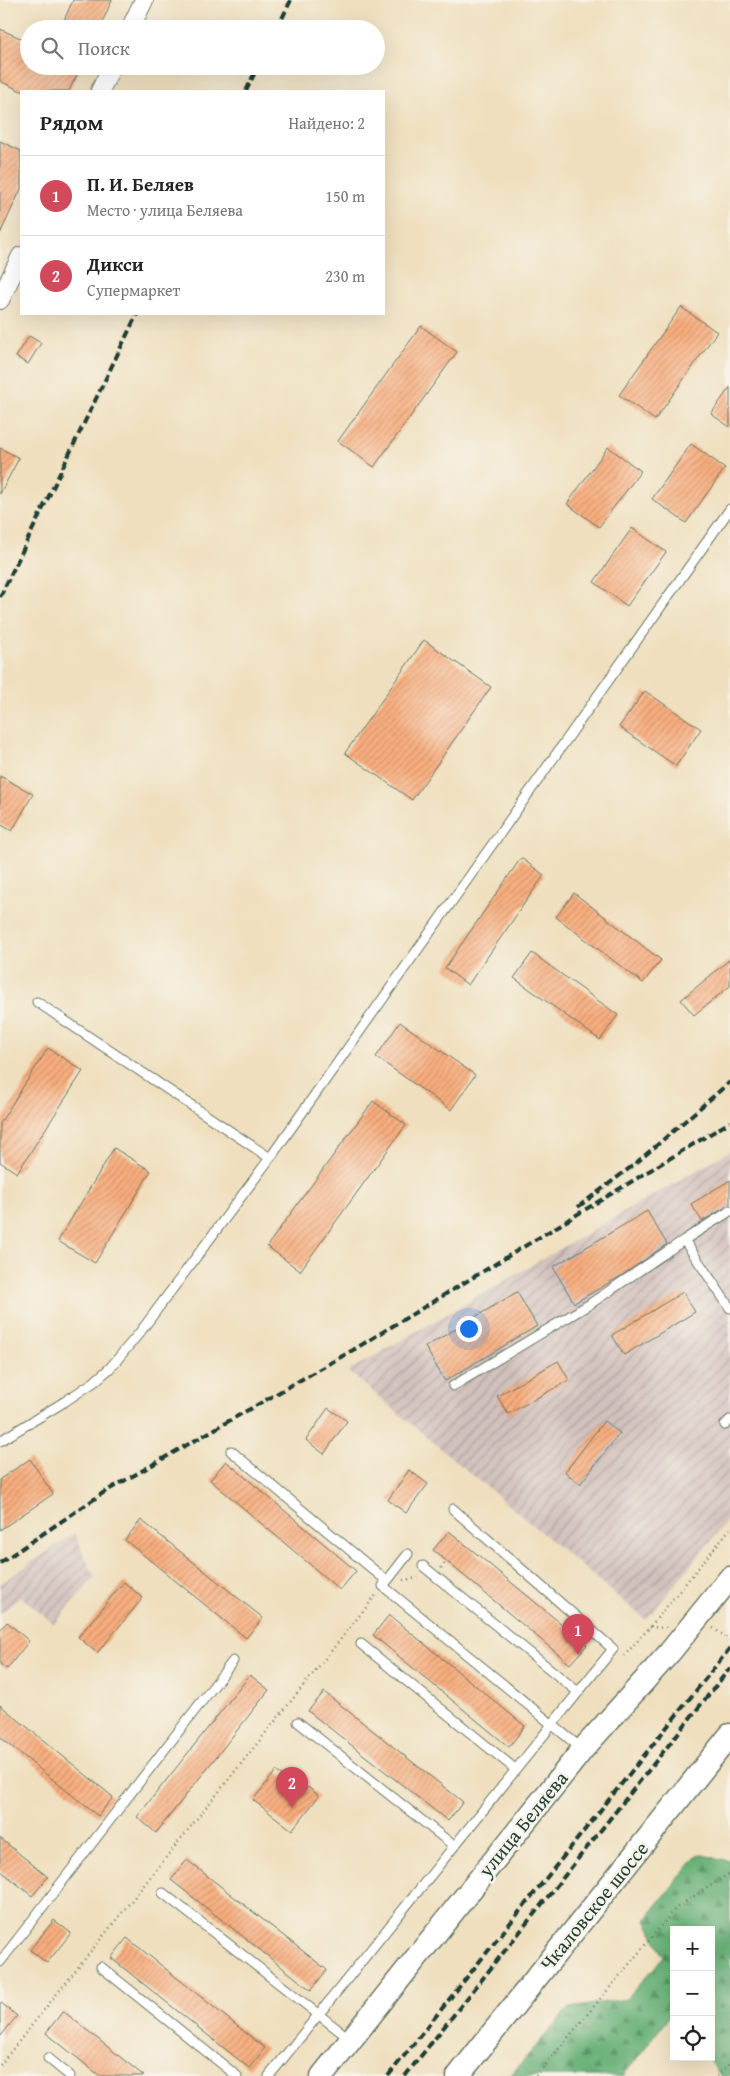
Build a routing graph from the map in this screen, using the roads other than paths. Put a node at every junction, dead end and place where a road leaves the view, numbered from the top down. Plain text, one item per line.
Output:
1 (144, 0) edge
2 (134, 20) edge
3 (108, 75) edge
4 (100, 90) edge
5 (20, 258) edge
6 (0, 300) edge
7 (730, 509) edge
8 (37, 1002) dead end
9 (270, 1158) junction
10 (730, 1211) edge
11 (684, 1240) junction
12 (730, 1308) edge
13 (452, 1386) dead end
14 (0, 1441) edge
15 (231, 1451) dead end
16 (453, 1509) dead end
17 (408, 1554) dead end
18 (423, 1566) dead end
19 (730, 1578) edge
20 (385, 1584) junction
21 (361, 1644) dead end
22 (233, 1662) dead end
23 (578, 1692) junction
24 (298, 1722) dead end
25 (552, 1725) junction
26 (730, 1735) edge
27 (583, 1749) junction
28 (515, 1769) junction
29 (454, 1846) junction
30 (163, 1892) dead end
31 (0, 1962) edge
32 (101, 1967) dead end
33 (318, 2016) junction
34 (351, 2040) junction
35 (48, 2058) dead end
36 (70, 2076) edge
37 (238, 2076) edge
38 (269, 2076) edge
39 (322, 2076) edge
40 (458, 2076) edge

1 - 2 street
3 - 4 street
5 - 6 street
7 - 9 lane
8 - 9 lane
9 - 14 lane
10 - 11 lane
11 - 12 lane
11 - 13 lane
15 - 20 lane
16 - 23 lane
17 - 20 lane
18 - 23 lane
19 - 27 street, улица Беляева
20 - 25 lane
21 - 28 lane
22 - 31 lane
23 - 25 lane
24 - 29 lane
25 - 27 lane
25 - 28 lane
26 - 40 street, Чкаловское шоссе
27 - 34 street, улица Беляева
28 - 29 lane
29 - 33 lane
30 - 33 lane
32 - 37 lane
33 - 34 lane
33 - 38 lane
34 - 39 street, улица Беляева
35 - 36 lane

